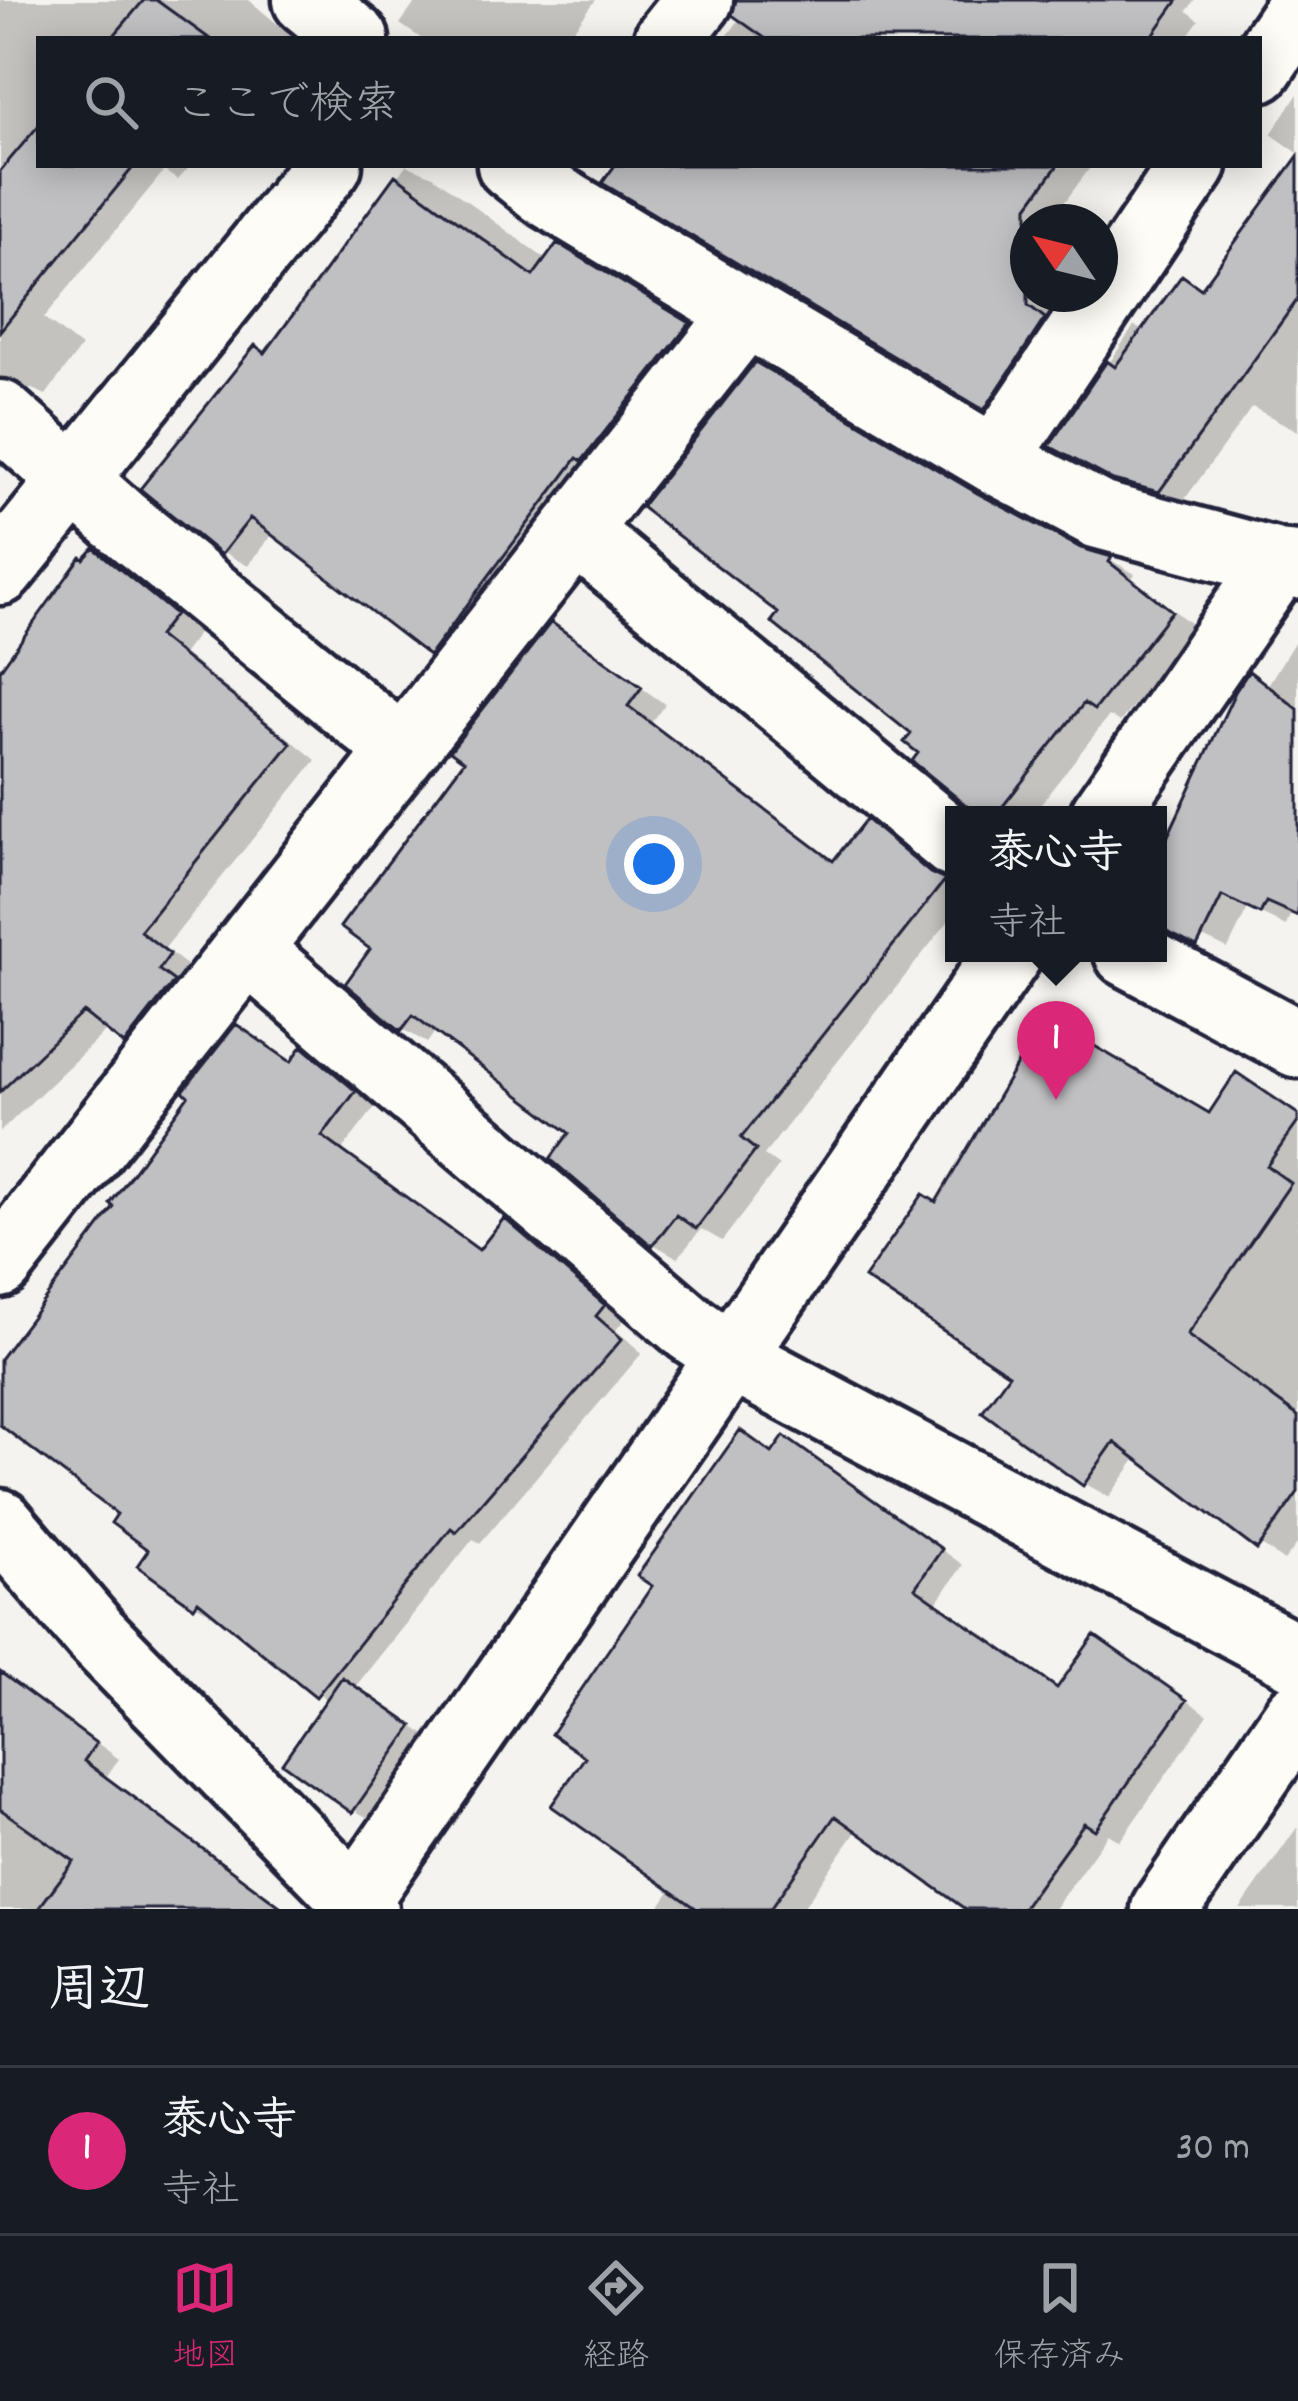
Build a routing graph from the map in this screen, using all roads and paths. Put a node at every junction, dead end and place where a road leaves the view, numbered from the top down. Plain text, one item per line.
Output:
1 (307, 0) edge
2 (699, 0) edge
3 (1298, 10) edge
4 (351, 36) edge
5 (670, 36) edge
6 (1262, 64) edge
7 (326, 168) edge
8 (1191, 168) edge
9 (541, 174) edge
10 (746, 313) junction
11 (0, 414) edge
12 (995, 460) junction
13 (73, 480) junction
14 (575, 531) junction
15 (1288, 564) edge
16 (0, 571) edge
17 (402, 751) junction
18 (1111, 806) edge
19 (945, 837) edge
20 (247, 949) junction
21 (1003, 962) edge
22 (1145, 962) edge
23 (1298, 1045) edge
24 (0, 1264) edge
25 (731, 1357) junction
26 (0, 1523) edge
27 (1298, 1658) edge
28 (1298, 1715) edge
29 (356, 1907) edge
30 (1165, 1909) edge

1 - 4 street
2 - 5 street
3 - 6 street
7 - 13 street
8 - 12 street
9 - 10 street
10 - 12 street
10 - 14 street
11 - 13 street
12 - 15 street
13 - 16 street
13 - 17 street
14 - 17 street
14 - 19 street
15 - 18 street
17 - 20 street
20 - 24 street
20 - 25 street
21 - 25 street
22 - 23 street
25 - 27 street
25 - 29 street
26 - 29 street
28 - 30 street

